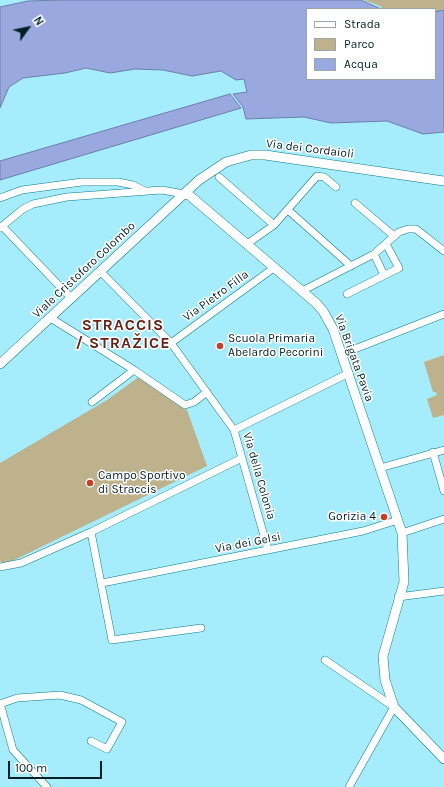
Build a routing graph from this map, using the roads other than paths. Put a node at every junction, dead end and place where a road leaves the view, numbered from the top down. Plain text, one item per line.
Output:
1 (219, 177) dead end
2 (444, 181) edge
3 (336, 187) dead end
4 (146, 191) junction
5 (184, 194) junction
6 (0, 198) edge
7 (355, 203) dead end
8 (288, 210) junction
9 (274, 225) junction
10 (1, 227) edge
11 (394, 236) junction
12 (247, 244) junction
13 (386, 244) junction
14 (444, 251) edge
15 (374, 254) junction
16 (351, 266) junction
17 (274, 267) junction
18 (100, 271) junction
19 (384, 275) junction
20 (302, 291) junction
21 (347, 294) dead end
22 (71, 298) junction
23 (444, 314) edge
24 (49, 317) junction
25 (171, 343) junction
26 (342, 354) junction
27 (0, 364) edge
28 (134, 370) junction
29 (349, 373) junction
30 (208, 392) junction
31 (92, 402) dead end
32 (234, 430) junction
33 (444, 450) edge
34 (433, 452) junction
35 (242, 458) junction
36 (380, 468) junction
37 (444, 491) edge
38 (444, 519) edge
39 (398, 520) junction
40 (91, 532) junction
41 (402, 533) junction
42 (268, 550) junction
43 (0, 567) edge
44 (102, 583) junction
45 (444, 591) edge
46 (398, 597) junction
47 (201, 628) dead end
48 (325, 660) dead end
49 (0, 704) edge
50 (394, 708) junction
51 (1, 712) edge
52 (91, 741) dead end
53 (444, 759) edge
54 (47, 787) edge
55 (349, 787) edge

1 - 9 street
2 - 5 street, Via dei Cordaioli
3 - 8 street
4 - 5 street, Via Brigata Pavia
4 - 6 street
4 - 10 street, Via Brigata Pavia
5 - 12 street, Via Brigata Pavia
5 - 18 street, Viale Cristoforo Colombo
7 - 11 street
8 - 9 street
8 - 16 street
9 - 12 street
10 - 22 street
11 - 13 street
11 - 14 street
12 - 17 street, Via Brigata Pavia
13 - 15 street
13 - 19 street
15 - 16 street
15 - 19 street
16 - 20 street
17 - 20 street, Via Brigata Pavia
17 - 25 street, Via Pietro Filla
18 - 22 street, Viale Cristoforo Colombo
18 - 25 street, Via della Colonia
19 - 21 street
20 - 26 street, Via Brigata Pavia
22 - 24 street, Viale Cristoforo Colombo
23 - 26 street
24 - 27 street, Viale Cristoforo Colombo
24 - 28 street
25 - 30 street, Via della Colonia
26 - 29 street, Via Brigata Pavia
28 - 30 street
28 - 31 street
29 - 32 street
29 - 36 street, Via Brigata Pavia
30 - 32 street, Via della Colonia
32 - 35 street, Via della Colonia
33 - 34 street
34 - 36 street
34 - 37 street
35 - 40 street
35 - 42 street, Via della Colonia
36 - 39 street, Via Brigata Pavia
38 - 41 street
39 - 41 street, Via Brigata Pavia
39 - 42 street, Via dei Gelsi
40 - 43 street
40 - 44 street
41 - 46 street, Via Brigata Pavia
42 - 44 street, Via dei Gelsi
44 - 47 street
45 - 46 street
46 - 50 street, Via Brigata Pavia
48 - 50 street
49 - 51 street
49 - 52 street
50 - 53 street, Via Brigata Pavia
50 - 55 street
51 - 54 street

